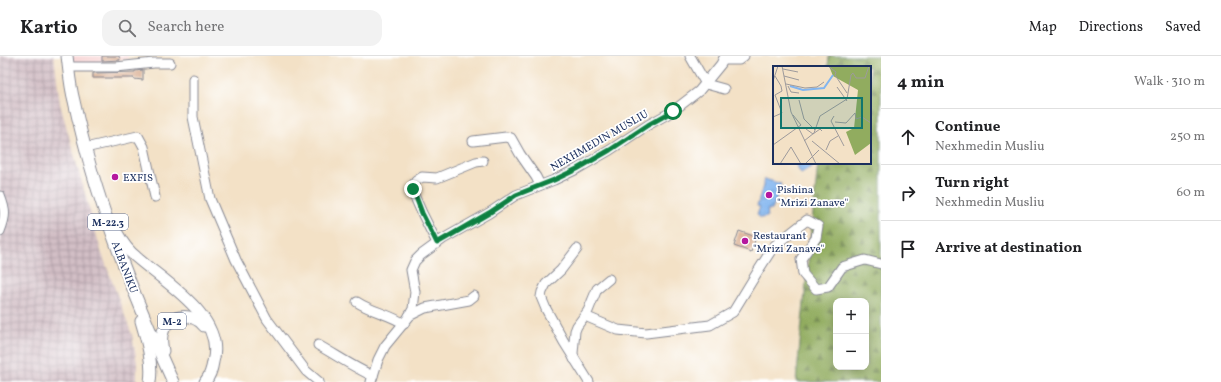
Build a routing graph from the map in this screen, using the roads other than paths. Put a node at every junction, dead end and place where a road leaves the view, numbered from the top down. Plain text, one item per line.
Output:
1 (67, 56) edge
2 (690, 56) edge
3 (744, 56) edge
4 (724, 58) edge
5 (170, 64) dead end
6 (68, 67) junction
7 (193, 78) dead end
8 (706, 84) junction
9 (724, 89) dead end
10 (474, 141) dead end
11 (85, 148) junction
12 (483, 161) dead end
13 (540, 185) junction
14 (0, 196) edge
15 (155, 197) dead end
16 (103, 208) junction
17 (0, 231) edge
18 (437, 243) junction
19 (577, 249) dead end
20 (121, 256) junction
21 (881, 264) edge
22 (608, 278) dead end
23 (474, 296) dead end
24 (357, 302) dead end
25 (409, 316) junction
26 (585, 316) junction
27 (404, 324) junction
28 (318, 345) dead end
29 (215, 353) junction
30 (575, 360) junction
31 (372, 379) edge
32 (173, 381) edge
33 (150, 382) edge
34 (205, 382) edge
35 (320, 382) edge
36 (589, 382) edge

1 - 6 main road, ALBANIKU / M-22.3
2 - 8 street
3 - 4 street, NEXHMEDIN MUSLIU
4 - 8 street, NEXHMEDIN MUSLIU
5 - 6 street
6 - 11 main road, ALBANIKU / M-22.3
7 - 35 street
8 - 9 street
8 - 13 street, NEXHMEDIN MUSLIU
10 - 13 street
11 - 15 street
11 - 16 main road, ALBANIKU / M-22.3
12 - 18 street
13 - 18 street, NEXHMEDIN MUSLIU
14 - 17 street
16 - 20 main road, ALBANIKU / M-22.3
16 - 29 main road
18 - 25 street, NEXHMEDIN MUSLIU
19 - 30 street
20 - 32 main road, ALBANIKU / M-22.3
20 - 33 main road
21 - 26 street
22 - 26 street
23 - 25 street
24 - 27 street
25 - 27 street, NEXHMEDIN MUSLIU
26 - 30 street
27 - 31 street, NEXHMEDIN MUSLIU
28 - 31 street, NEXHMEDIN MUSLIU
29 - 32 main road, M-2
29 - 34 main road, M-2
30 - 36 street

